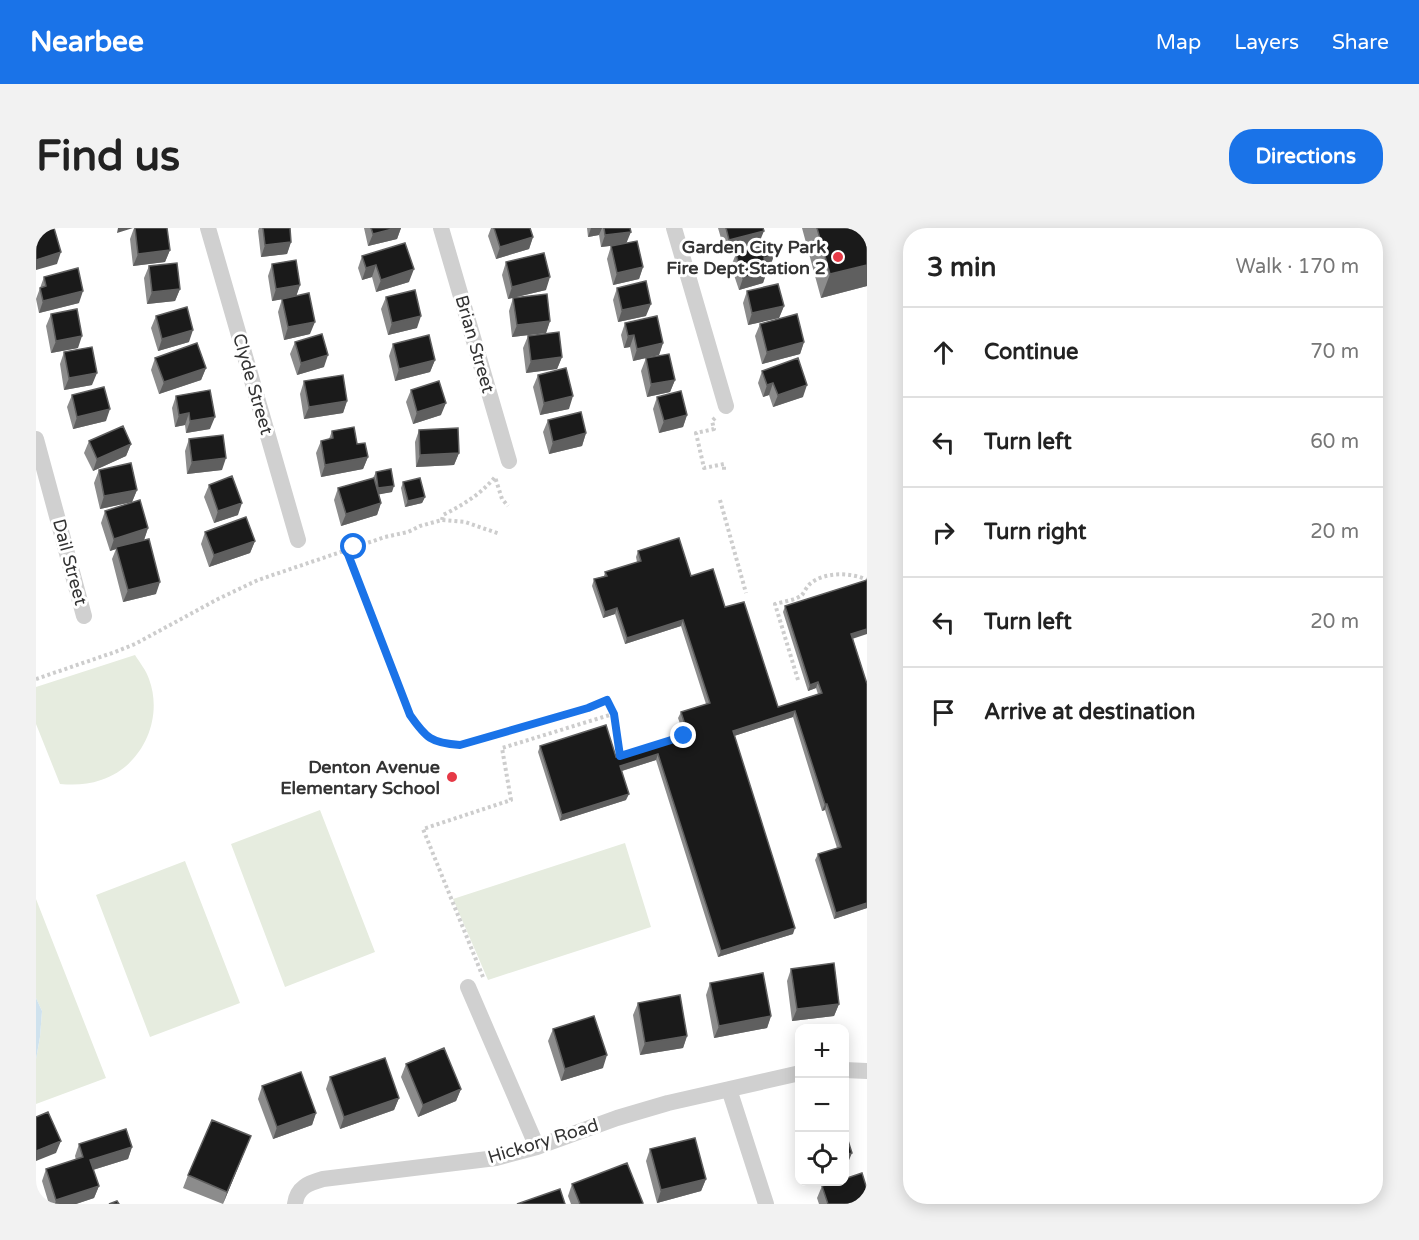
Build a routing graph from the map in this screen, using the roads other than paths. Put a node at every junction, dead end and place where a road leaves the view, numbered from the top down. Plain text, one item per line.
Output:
1 (208, 228) edge
2 (441, 228) edge
3 (674, 228) edge
4 (726, 406) road end
5 (36, 439) edge
6 (509, 461) dead end
7 (298, 540) dead end
8 (84, 615) dead end
9 (468, 987) dead end
10 (849, 1070) edge
11 (867, 1071) edge
12 (795, 1074) edge
13 (729, 1089) junction
14 (537, 1147) junction
15 (295, 1204) edge
16 (766, 1204) edge

1 - 7 street, Clyde Street
2 - 6 street, Brian Street
3 - 4 street
5 - 8 street, Dail Street
9 - 14 street
10 - 11 street
12 - 13 street, Hickory Road
13 - 14 street, Hickory Road
13 - 16 street
14 - 15 street, Hickory Road

